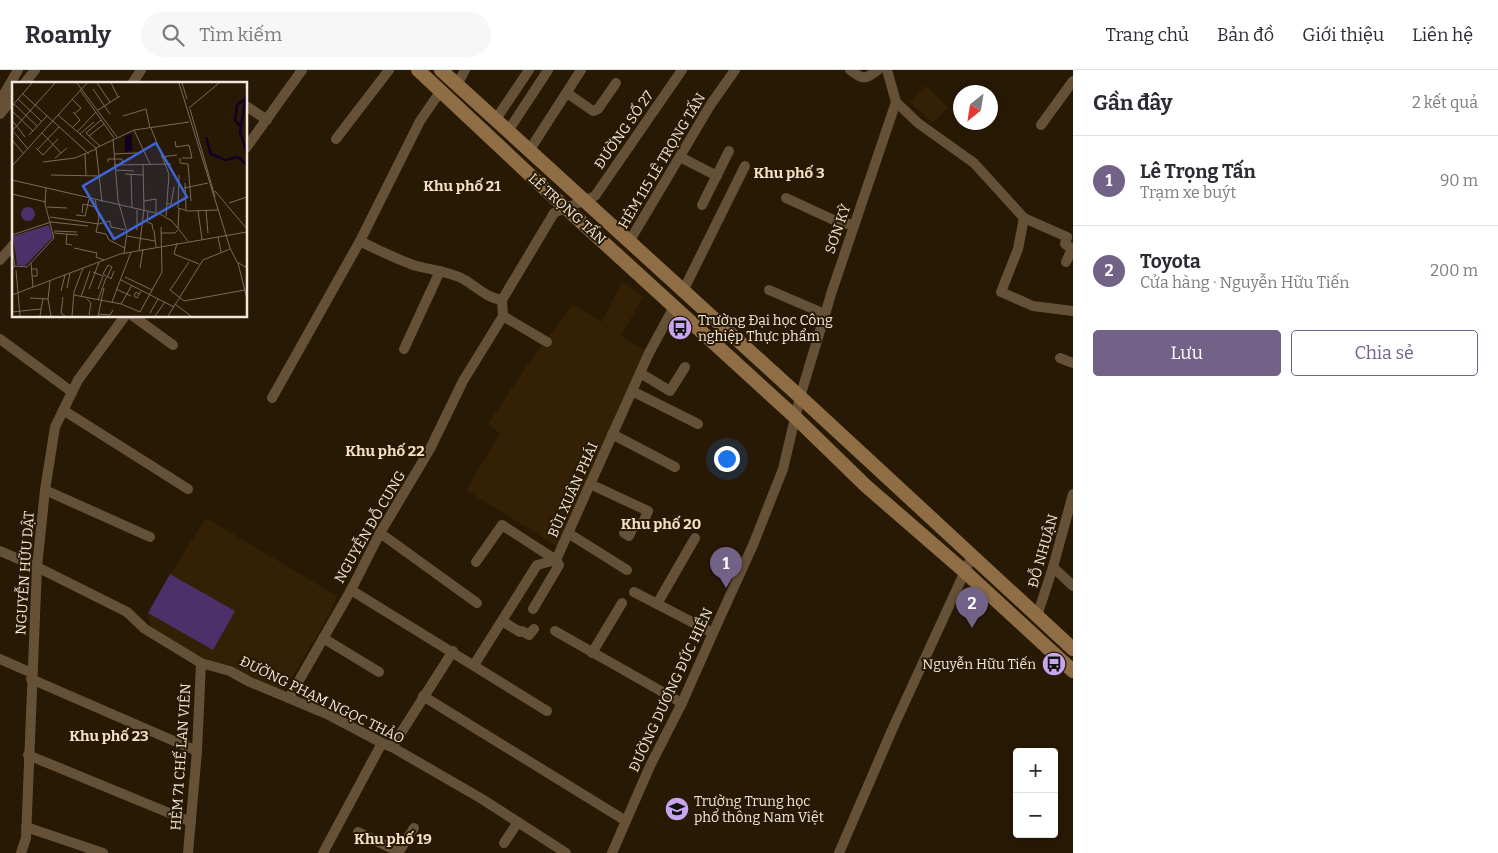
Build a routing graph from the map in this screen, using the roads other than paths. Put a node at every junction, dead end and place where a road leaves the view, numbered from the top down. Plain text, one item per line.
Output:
1 (18, 70) edge
2 (35, 70) edge
3 (141, 70) edge
4 (302, 70) edge
5 (389, 70) edge
6 (418, 70) edge
7 (441, 70) edge
8 (465, 70) edge
9 (529, 70) edge
10 (548, 70) edge
11 (581, 70) edge
12 (682, 70) edge
13 (735, 70) edge
14 (850, 70) edge
15 (878, 70) edge
16 (887, 70) edge
17 (1073, 81) edge
18 (26, 82) edge
19 (133, 82) edge
20 (616, 83) dead end
21 (457, 85) junction
22 (440, 92) junction
23 (566, 93) junction
24 (12, 99) edge
25 (0, 101) edge
26 (896, 102) junction
27 (248, 107) edge
28 (0, 114) edge
29 (267, 120) junction
30 (496, 120) junction
31 (1041, 126) dead end
32 (508, 130) junction
33 (336, 139) dead end
34 (248, 145) edge
35 (529, 151) junction
36 (729, 151) dead end
37 (680, 157) junction
38 (745, 166) dead end
39 (717, 176) junction
40 (786, 198) dead end
41 (583, 201) junction
42 (702, 205) dead end
43 (566, 208) junction
44 (1024, 218) junction
45 (854, 225) junction
46 (1070, 236) edge
47 (360, 241) junction
48 (629, 242) junction
49 (12, 246) edge
50 (0, 260) edge
51 (1066, 262) dead end
52 (440, 271) junction
53 (683, 290) junction
54 (768, 290) dead end
55 (502, 300) junction
56 (674, 307) junction
57 (1073, 311) edge
58 (825, 314) junction
59 (503, 316) junction
60 (124, 318) edge
61 (136, 318) edge
62 (0, 340) edge
63 (547, 342) dead end
64 (173, 345) dead end
65 (404, 349) dead end
66 (1060, 358) dead end
67 (1073, 363) edge
68 (685, 367) dead end
69 (640, 374) junction
70 (632, 391) junction
71 (72, 392) junction
72 (800, 397) junction
73 (272, 398) dead end
74 (63, 410) junction
75 (795, 417) junction
76 (698, 424) dead end
77 (612, 434) junction
78 (675, 467) dead end
79 (590, 484) junction
80 (188, 488) dead end
81 (45, 490) junction
82 (1073, 494) edge
83 (1064, 530) junction
84 (380, 533) junction
85 (568, 533) junction
86 (624, 533) dead end
87 (150, 537) dead end
88 (694, 538) dead end
89 (1073, 539) edge
90 (0, 551) edge
91 (972, 556) junction
92 (556, 560) junction
93 (476, 562) dead end
94 (37, 567) junction
95 (1054, 567) junction
96 (627, 570) dead end
97 (964, 571) junction
98 (1073, 586) edge
99 (351, 590) junction
100 (634, 592) dead end
101 (477, 603) dead end
102 (622, 603) dead end
103 (658, 604) junction
104 (533, 609) dead end
105 (1037, 616) junction
106 (502, 621) junction
107 (534, 629) dead end
108 (555, 631) dead end
109 (713, 633) junction
110 (323, 638) junction
111 (1073, 649) edge
112 (453, 651) junction
113 (592, 653) junction
114 (0, 659) edge
115 (201, 663) junction
116 (474, 665) junction
117 (1073, 671) edge
118 (379, 672) dead end
119 (32, 676) junction
120 (424, 696) junction
121 (290, 698) junction
122 (682, 703) junction
123 (547, 711) dead end
124 (387, 745) junction
125 (197, 751) junction
126 (28, 755) junction
127 (626, 821) junction
128 (191, 822) junction
129 (518, 822) junction
130 (26, 827) junction
131 (414, 828) dead end
132 (358, 832) dead end
133 (504, 843) dead end
134 (21, 853) edge
135 (102, 853) edge
136 (188, 853) edge
137 (323, 853) edge
138 (398, 853) edge
139 (566, 853) edge
140 (612, 853) edge
141 (839, 853) edge

1 - 25 street
2 - 18 street
3 - 19 street
4 - 29 street
5 - 33 street
6 - 22 main road, LÊ TRỌNG TẤN
7 - 21 main road, LÊ TRỌNG TẤN
8 - 21 street
9 - 30 street
10 - 32 street
11 - 23 street
12 - 41 street, ĐƯỜNG SỐ 27
13 - 37 street, HẺM 115 LÊ TRỌNG TẤN
14 - 15 street
16 - 26 street
17 - 31 street
20 - 23 street
21 - 30 main road, LÊ TRỌNG TẤN
22 - 43 main road, LÊ TRỌNG TẤN
22 - 47 street
23 - 35 street
24 - 28 street
26 - 44 street
26 - 45 street, SƠN KỲ
27 - 29 street
29 - 34 street
30 - 32 main road, LÊ TRỌNG TẤN
32 - 35 main road, LÊ TRỌNG TẤN
35 - 41 main road, LÊ TRỌNG TẤN
36 - 39 street
37 - 39 street
37 - 48 street, HẺM 115 LÊ TRỌNG TẤN
38 - 53 street
39 - 42 street
40 - 45 street
41 - 43 street
41 - 48 main road, LÊ TRỌNG TẤN
43 - 55 street
43 - 56 main road, LÊ TRỌNG TẤN
44 - 46 street
44 - 57 street
45 - 58 street, SƠN KỲ
46 - 51 street
47 - 52 street
47 - 73 street
48 - 53 main road, LÊ TRỌNG TẤN
49 - 50 street
52 - 55 street
52 - 65 street
53 - 72 main road, LÊ TRỌNG TẤN
54 - 58 street
55 - 59 street
56 - 69 street, BÙI XUÂN PHÁI
56 - 75 main road, LÊ TRỌNG TẤN
58 - 72 street, SƠN KỲ
59 - 63 street
59 - 84 street, NGUYỄN ĐỖ CUNG
60 - 71 street, NGUYỄN HỮU DẬT
61 - 64 street
62 - 71 street
66 - 67 street
68 - 69 street
69 - 70 street, BÙI XUÂN PHÁI
70 - 76 street
70 - 77 street, BÙI XUÂN PHÁI
71 - 74 street, NGUYỄN HỮU DẬT
72 - 75 street, ĐƯỜNG DƯƠNG ĐỨC HIỀN
72 - 91 main road, LÊ TRỌNG TẤN
74 - 80 street
74 - 81 street, NGUYỄN HỮU DẬT
75 - 97 main road, LÊ TRỌNG TẤN
75 - 109 street, ĐƯỜNG DƯƠNG ĐỨC HIỀN
77 - 78 street
77 - 79 street, BÙI XUÂN PHÁI
79 - 85 street, BÙI XUÂN PHÁI
79 - 86 street
81 - 87 street
81 - 94 street, NGUYỄN HỮU DẬT
82 - 83 street, ĐỖ NHUẬN
83 - 89 street
83 - 95 street, ĐỖ NHUẬN
84 - 99 street, NGUYỄN ĐỖ CUNG
84 - 101 street
85 - 92 street, BÙI XUÂN PHÁI
85 - 96 street
88 - 103 street
90 - 94 street, ĐƯỜNG PHẠM NGỌC THẢO
91 - 97 street
91 - 105 main road, LÊ TRỌNG TẤN
92 - 93 street
92 - 104 street
92 - 106 street, BÙI XUÂN PHÁI
94 - 115 street, ĐƯỜNG PHẠM NGỌC THẢO
94 - 119 street, NGUYỄN HỮU DẬT
95 - 98 street
95 - 105 street, ĐỖ NHUẬN
97 - 117 main road, LÊ TRỌNG TẤN
97 - 141 street
99 - 110 street, NGUYỄN ĐỖ CUNG
99 - 112 street
100 - 103 street
102 - 113 street
103 - 109 street
105 - 111 main road, LÊ TRỌNG TẤN
106 - 107 street
106 - 116 street, BÙI XUÂN PHÁI
108 - 113 street
109 - 122 street, ĐƯỜNG DƯƠNG ĐỨC HIỀN
110 - 118 street
110 - 121 street, NGUYỄN ĐỖ CUNG
112 - 116 street
112 - 120 street
113 - 122 street
114 - 119 street
115 - 121 street, ĐƯỜNG PHẠM NGỌC THẢO
115 - 125 street, HẺM 71 CHẾ LAN VIÊN
116 - 123 street
119 - 125 street
119 - 126 street, NGUYỄN HỮU DẬT
120 - 124 street
120 - 127 street
121 - 124 street, ĐƯỜNG PHẠM NGỌC THẢO
122 - 127 street, ĐƯỜNG DƯƠNG ĐỨC HIỀN
124 - 129 street, ĐƯỜNG PHẠM NGỌC THẢO
124 - 137 street
125 - 128 street, HẺM 71 CHẾ LAN VIÊN
126 - 128 street
126 - 130 street, NGUYỄN HỮU DẬT
127 - 140 street, ĐƯỜNG DƯƠNG ĐỨC HIỀN
128 - 136 street, HẺM 71 CHẾ LAN VIÊN
129 - 133 street
129 - 139 street, ĐƯỜNG PHẠM NGỌC THẢO
130 - 134 street, NGUYỄN HỮU DẬT
130 - 135 street
131 - 138 street
132 - 138 street

